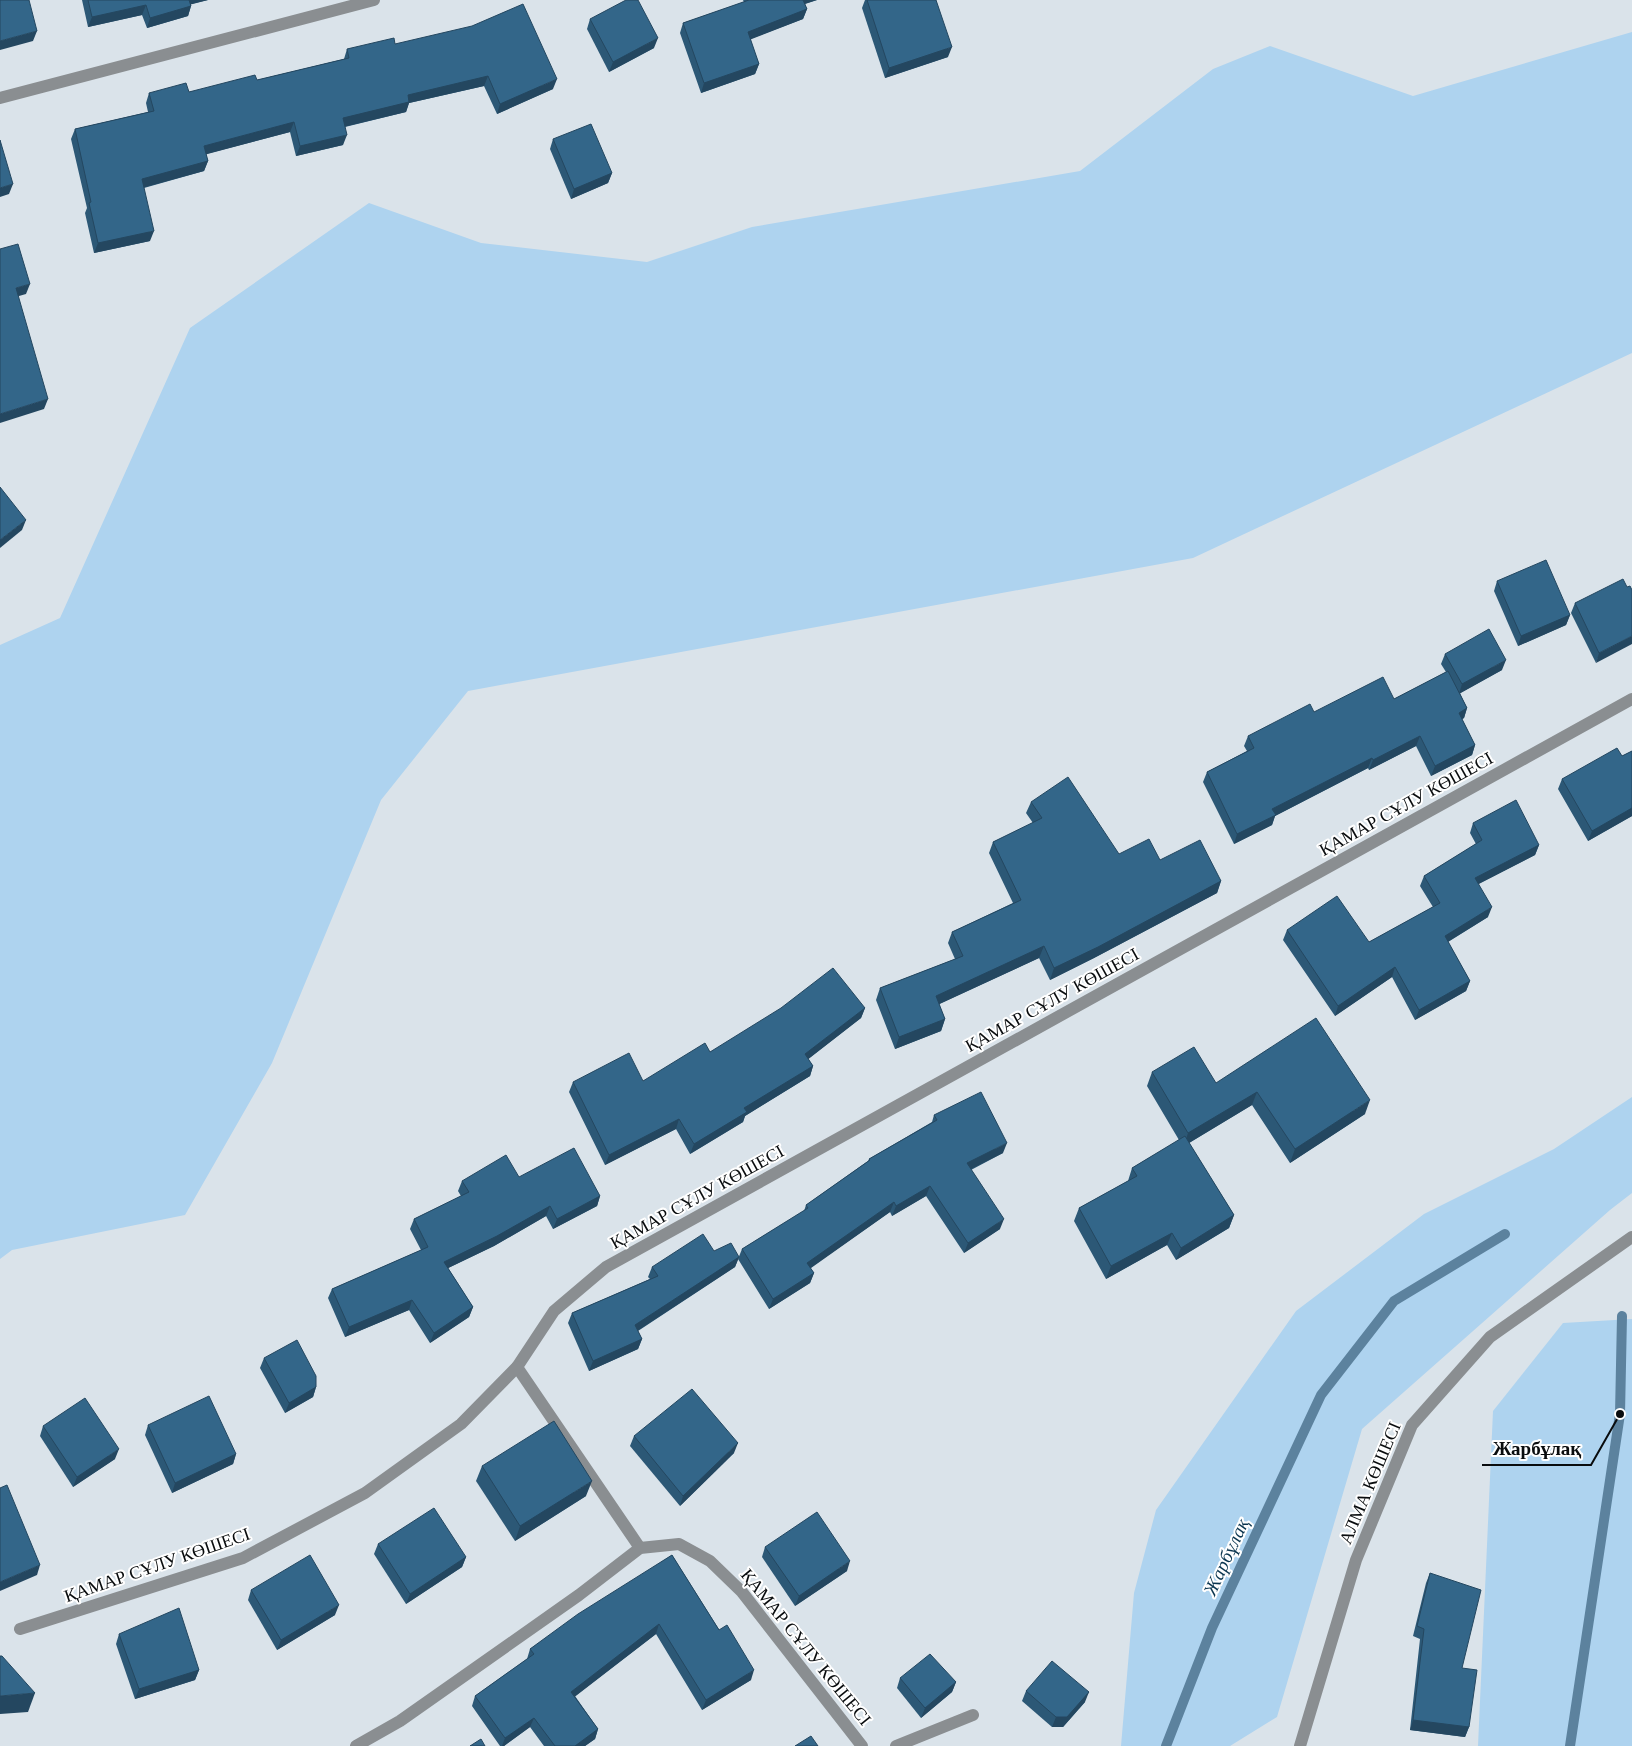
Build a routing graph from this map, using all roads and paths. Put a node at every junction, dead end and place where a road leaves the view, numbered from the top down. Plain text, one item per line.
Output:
1 (374, 0) edge
2 (0, 98) edge
3 (1632, 699) edge
4 (1632, 1237) edge
5 (517, 1367) junction
6 (640, 1548) junction
7 (20, 1629) dead end
8 (973, 1715) dead end
9 (356, 1746) edge
10 (862, 1746) edge
11 (896, 1746) edge
12 (1300, 1746) edge

1 - 2 street
3 - 5 street, ҚАМАР СҰЛУ КӨШЕСІ
4 - 12 street, АЛМА КӨШЕСІ
5 - 6 street
5 - 7 street, ҚАМАР СҰЛУ КӨШЕСІ
6 - 9 street
6 - 10 street, ҚАМАР СҰЛУ КӨШЕСІ
8 - 11 street

